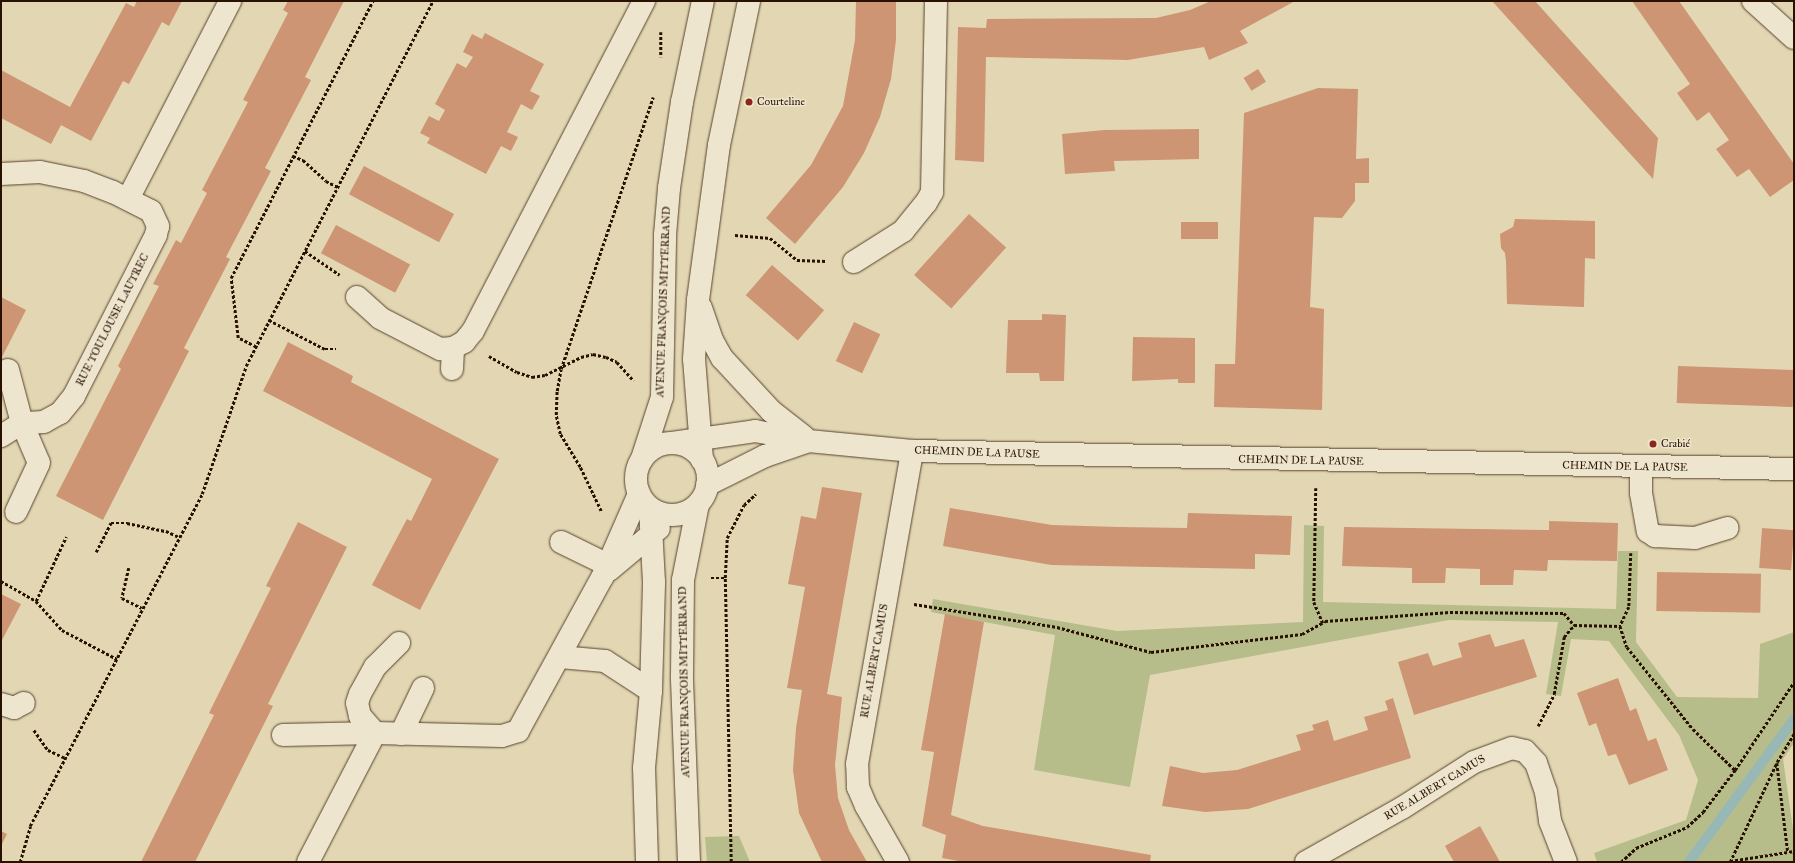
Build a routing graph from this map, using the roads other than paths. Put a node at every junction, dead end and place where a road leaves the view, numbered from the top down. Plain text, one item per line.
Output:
1 (230, 1) edge
2 (644, 1) edge
3 (703, 1) edge
4 (749, 1) edge
5 (936, 1) edge
6 (1752, 1) edge
7 (1794, 38) edge
8 (1, 174) edge
9 (128, 199) junction
10 (854, 262) road end
11 (698, 300) junction
12 (358, 308) road end
13 (459, 345) junction
14 (452, 369) dead end
15 (8, 370) dead end
16 (22, 423) junction
17 (1, 436) edge
18 (700, 437) junction
19 (809, 441) junction
20 (672, 443) junction
21 (912, 451) junction
22 (642, 459) junction
23 (702, 460) junction
24 (1641, 468) junction
25 (1794, 469) edge
26 (703, 495) junction
27 (644, 501) junction
28 (16, 512) dead end
29 (677, 515) junction
30 (1727, 528) dead end
31 (651, 533) junction
32 (561, 542) dead end
33 (600, 566) junction
34 (399, 643) dead end
35 (560, 657) junction
36 (423, 688) dead end
37 (651, 691) junction
38 (376, 733) junction
39 (401, 734) junction
40 (283, 735) dead end
41 (308, 862) edge
42 (647, 862) edge
43 (689, 862) edge
44 (898, 862) edge
45 (1306, 862) edge
46 (1566, 862) edge

1 - 9 street
2 - 13 street
3 - 22 street, AVENUE FRANÇOIS MITTERRAND
4 - 11 street
5 - 10 street
6 - 7 street
8 - 9 street, RUE TOULOUSE LAUTREC
9 - 16 street, RUE TOULOUSE LAUTREC
11 - 18 street
11 - 19 street
12 - 13 street
13 - 14 street
15 - 16 street
16 - 17 street
16 - 28 street
18 - 19 street, CHEMIN DE LA PAUSE
18 - 20 street, CHEMIN DE LA PAUSE
18 - 23 street
19 - 21 street, CHEMIN DE LA PAUSE
19 - 26 street, CHEMIN DE LA PAUSE
20 - 22 street
20 - 23 street
21 - 24 street, CHEMIN DE LA PAUSE
21 - 44 street, RUE ALBERT CAMUS
22 - 27 street
23 - 26 street
24 - 25 street, CHEMIN DE LA PAUSE
24 - 30 street
26 - 29 street
26 - 43 street, AVENUE FRANÇOIS MITTERRAND
27 - 29 street
27 - 31 street
27 - 33 street
29 - 31 street
31 - 33 street
31 - 37 street
32 - 33 street
33 - 35 street
34 - 38 street
35 - 37 street
35 - 39 street
36 - 39 street
37 - 42 street
38 - 39 street
38 - 40 street
38 - 41 street
45 - 46 street, RUE ALBERT CAMUS

